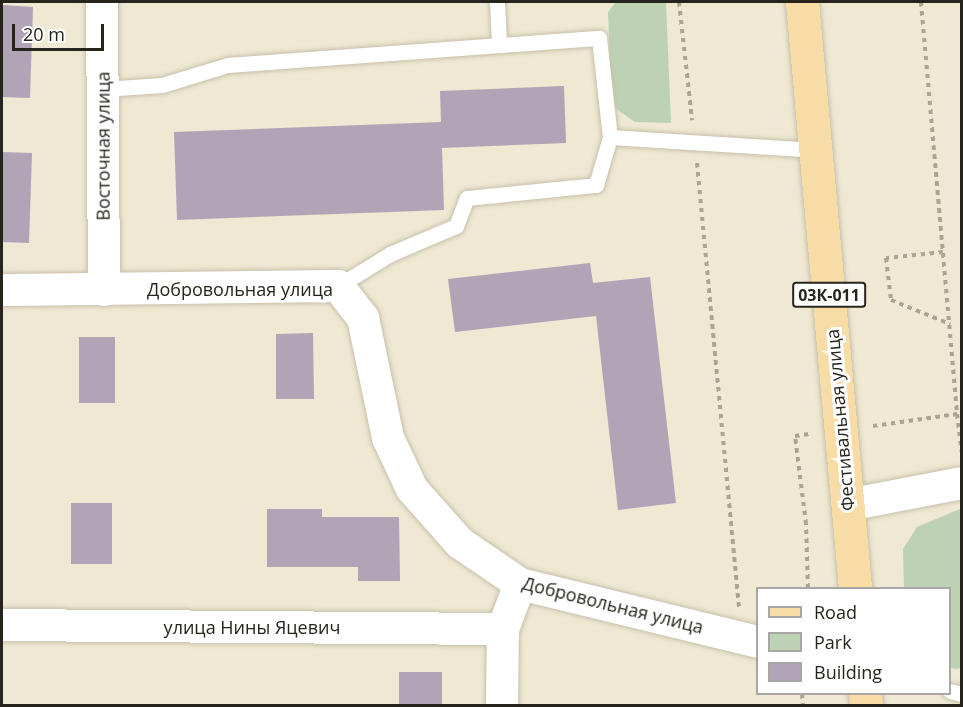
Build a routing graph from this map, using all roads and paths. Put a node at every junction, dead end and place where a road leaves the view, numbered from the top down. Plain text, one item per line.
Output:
1 (102, 2) edge
2 (497, 2) edge
3 (679, 2) edge
4 (802, 2) edge
5 (921, 2) edge
6 (499, 43) junction
7 (103, 88) junction
8 (610, 137) junction
9 (695, 141) junction
10 (815, 150) junction
11 (943, 252) junction
12 (338, 286) junction
13 (2, 290) edge
14 (104, 290) junction
15 (950, 324) junction
16 (957, 414) dead end
17 (962, 483) edge
18 (848, 505) junction
19 (520, 584) junction
20 (855, 587) edge
21 (2, 625) edge
22 (502, 628) junction
23 (750, 640) edge
24 (502, 705) edge

1 - 7 street, Восточная улица
2 - 6 lane
3 - 9 path
4 - 10 main road, Фестивальная улица / 03К-011
5 - 11 path
6 - 7 lane
6 - 8 lane
7 - 14 street, Восточная улица
8 - 9 lane
8 - 12 lane
9 - 10 lane
9 - 23 path
10 - 18 main road, Фестивальная улица / 03К-011
11 - 15 path
11 - 15 path
12 - 14 street, Добровольная улица
12 - 19 street, Добровольная улица
13 - 14 street, Добровольная улица
15 - 16 path
17 - 18 street
18 - 20 main road, Фестивальная улица / 03К-011
19 - 22 street
19 - 23 street, Добровольная улица
21 - 22 street, улица Нины Яцевич
22 - 24 street

